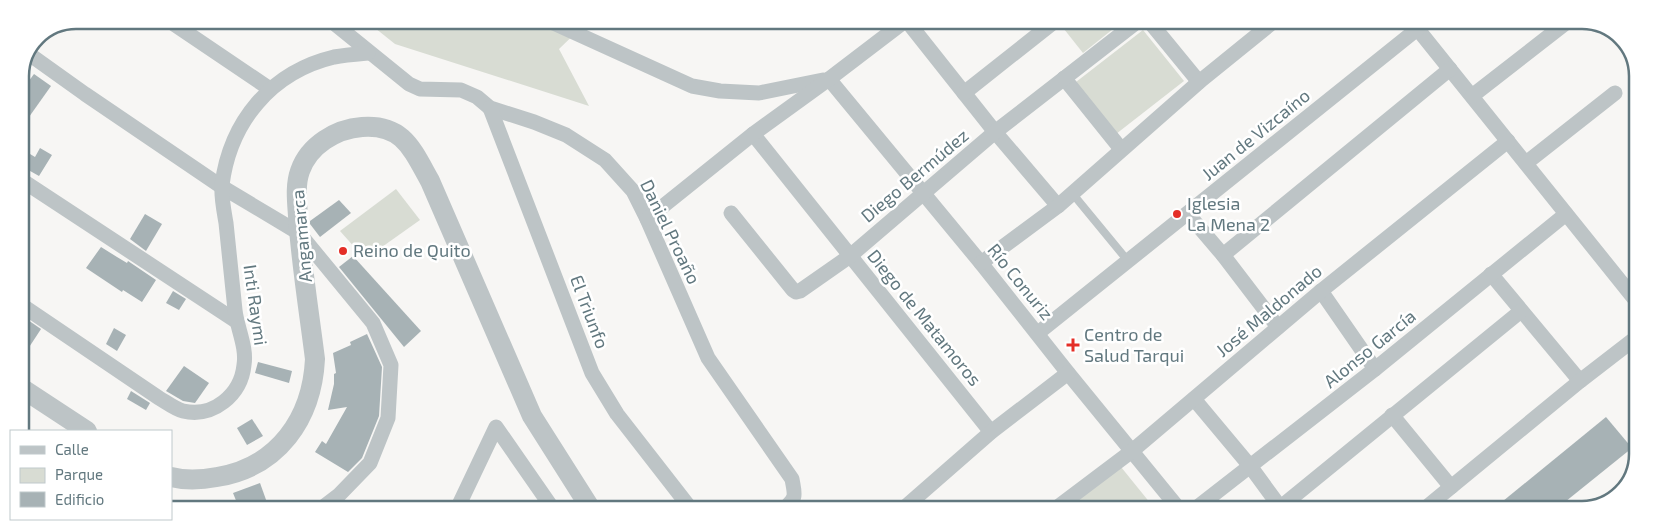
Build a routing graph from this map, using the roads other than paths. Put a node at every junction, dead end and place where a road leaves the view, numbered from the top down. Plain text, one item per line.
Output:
1 (182, 29) edge
2 (340, 29) edge
3 (567, 29) edge
4 (895, 29) edge
5 (912, 29) edge
6 (1046, 29) edge
7 (1128, 29) edge
8 (1156, 29) edge
9 (1264, 29) edge
10 (1413, 29) edge
11 (1422, 29) edge
12 (1558, 29) edge
13 (368, 53) junction
14 (33, 57) edge
15 (1450, 70) junction
16 (1064, 78) junction
17 (829, 79) junction
18 (1199, 82) junction
19 (270, 88) junction
20 (964, 93) junction
21 (1615, 93) dead end
22 (1472, 96) junction
23 (490, 108) junction
24 (995, 132) junction
25 (753, 134) junction
26 (1508, 141) junction
27 (1121, 149) junction
28 (1526, 163) junction
29 (29, 185) edge
30 (222, 187) junction
31 (923, 193) junction
32 (1072, 193) junction
33 (1058, 206) junction
34 (731, 213) dead end
35 (1188, 214) junction
36 (1566, 214) junction
37 (647, 218) junction
38 (299, 233) junction
39 (1223, 254) junction
40 (850, 256) junction
41 (1128, 261) junction
42 (981, 263) junction
43 (1491, 274) junction
44 (1321, 291) junction
45 (1629, 292) edge
46 (29, 310) edge
47 (1521, 311) junction
48 (236, 321) junction
49 (1278, 327) junction
50 (1038, 333) junction
51 (1629, 343) edge
52 (1375, 369) junction
53 (1068, 374) junction
54 (1580, 381) junction
55 (29, 393) edge
56 (1194, 399) junction
57 (1392, 415) junction
58 (85, 430) edge
59 (991, 432) junction
60 (1132, 451) junction
61 (1250, 466) junction
62 (172, 477) edge
63 (1451, 487) junction
64 (1439, 497) junction
65 (332, 501) edge
66 (460, 501) edge
67 (547, 501) edge
68 (586, 501) edge
69 (685, 501) edge
70 (793, 501) edge
71 (912, 501) edge
72 (1066, 501) edge
73 (1172, 501) edge
74 (1206, 501) edge
75 (1274, 501) edge
76 (1288, 501) edge
77 (1434, 501) edge
78 (1442, 501) edge

1 - 19 street
2 - 13 street, Daniel Proaño
3 - 17 street
4 - 17 street
5 - 20 street
6 - 20 street
7 - 16 street, Diego Bermúdez
8 - 18 street
9 - 18 street
10 - 35 street, Juan de Vizcaíno
11 - 15 street
12 - 22 street
13 - 19 street, Inti Raymi
13 - 23 street, Daniel Proaño
14 - 30 street
15 - 22 street
15 - 39 street
16 - 24 street, Diego Bermúdez
16 - 27 street
17 - 25 street
17 - 31 street, Río Conuriz
18 - 27 street
19 - 30 street, Inti Raymi
20 - 24 street
21 - 28 street
22 - 26 street
23 - 37 street, Daniel Proaño
23 - 69 street, El Triunfo
24 - 31 street, Diego Bermúdez
24 - 33 street
25 - 37 street
25 - 40 street, Diego de Matamoros
26 - 28 street
26 - 44 street, José Maldonado
27 - 32 street
28 - 36 street
29 - 48 street
30 - 38 street
30 - 48 street, Inti Raymi
31 - 40 street, Diego Bermúdez
31 - 42 street, Río Conuriz
32 - 33 street
32 - 41 lane
33 - 42 street
34 - 40 street, Diego Bermúdez
35 - 39 street
35 - 41 street, Juan de Vizcaíno
36 - 43 street, Alonso García
36 - 45 street
37 - 70 street, Daniel Proaño
38 - 62 street, Angamarca
38 - 65 street
38 - 68 street, Angamarca
39 - 49 street
40 - 59 street, Diego de Matamoros
41 - 50 street, Juan de Vizcaíno
42 - 50 street, Río Conuriz
43 - 47 street
43 - 52 street, Alonso García
44 - 49 street, José Maldonado
44 - 52 street
46 - 48 street, Inti Raymi
47 - 54 street
47 - 57 street
49 - 56 street, José Maldonado
50 - 53 street, Río Conuriz
51 - 54 street
52 - 61 street, Alonso García
53 - 59 street
53 - 60 street, Río Conuriz
54 - 63 street
55 - 58 street
56 - 60 street, José Maldonado
56 - 61 street
57 - 63 street
57 - 76 street
59 - 71 street
60 - 72 street, José Maldonado
60 - 73 street, Río Conuriz
61 - 74 street, Alonso García
61 - 75 street
63 - 64 street
64 - 77 street
64 - 78 lane
66 - 67 street

